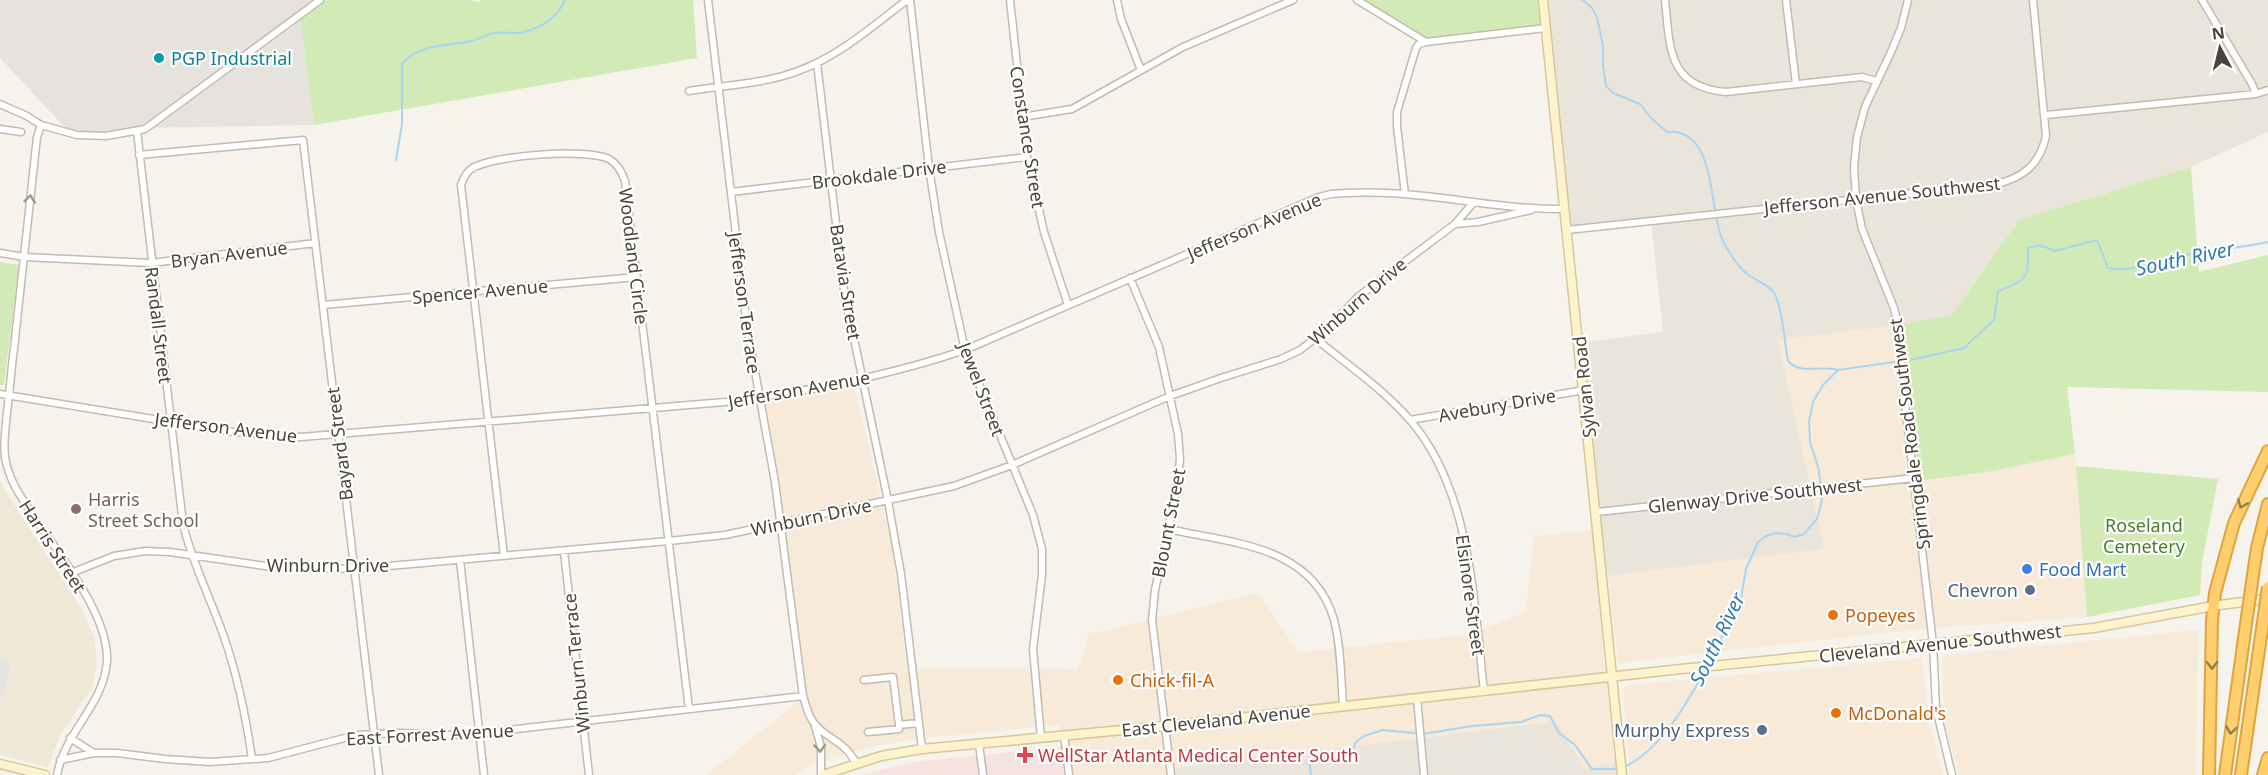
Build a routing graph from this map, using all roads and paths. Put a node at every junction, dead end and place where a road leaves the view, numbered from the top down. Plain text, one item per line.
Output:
1 (320, 0) edge
2 (708, 0) edge
3 (908, 0) edge
4 (1010, 0) edge
5 (1117, 0) edge
6 (1293, 0) edge
7 (1357, 0) edge
8 (1543, 0) edge
9 (1665, 0) edge
10 (1786, 0) edge
11 (1908, 0) edge
12 (2033, 0) edge
13 (2202, 0) edge
14 (1546, 28) junction
15 (1425, 42) junction
16 (817, 63) junction
17 (1141, 70) junction
18 (1876, 81) junction
19 (1796, 84) junction
20 (718, 86) junction
21 (2268, 90) edge
22 (689, 91) dead end
23 (2256, 94) junction
24 (0, 104) edge
25 (2046, 115) junction
26 (1022, 117) junction
27 (40, 125) junction
28 (0, 129) edge
29 (137, 131) junction
30 (21, 132) dead end
31 (139, 155) junction
32 (1027, 157) junction
33 (929, 168) junction
34 (830, 180) junction
35 (731, 192) junction
36 (1405, 194) junction
37 (1856, 199) junction
38 (1474, 202) junction
39 (1536, 209) junction
40 (1565, 209) junction
41 (1455, 224) junction
42 (1567, 230) junction
43 (315, 243) junction
44 (0, 253) edge
45 (24, 257) junction
46 (151, 263) junction
47 (637, 277) junction
48 (1130, 278) junction
49 (473, 292) junction
50 (323, 305) junction
51 (1068, 305) junction
52 (1316, 339) junction
53 (965, 350) junction
54 (863, 378) junction
55 (1584, 390) junction
56 (0, 394) edge
57 (9, 396) junction
58 (1170, 396) junction
59 (759, 398) junction
60 (653, 408) junction
61 (1410, 420) junction
62 (171, 422) junction
63 (488, 422) junction
64 (338, 435) junction
65 (2268, 452) edge
66 (1012, 465) junction
67 (1914, 478) junction
68 (888, 501) junction
69 (2268, 504) edge
70 (1597, 512) junction
71 (780, 524) junction
72 (1168, 528) junction
73 (669, 541) junction
74 (564, 551) junction
75 (192, 556) junction
76 (504, 556) junction
77 (460, 560) junction
78 (355, 568) junction
79 (71, 573) junction
80 (2268, 587) edge
81 (2268, 599) edge
82 (2213, 606) junction
83 (1934, 644) junction
84 (1611, 677) junction
85 (864, 680) dead end
86 (1484, 691) junction
87 (803, 696) junction
88 (1417, 698) junction
89 (1343, 706) junction
90 (689, 709) junction
91 (583, 721) junction
92 (814, 723) junction
93 (919, 723) junction
94 (899, 725) junction
95 (1165, 726) junction
96 (868, 732) dead end
97 (479, 733) junction
98 (374, 734) junction
99 (1064, 735) junction
100 (70, 738) junction
101 (1041, 738) junction
102 (979, 744) junction
103 (922, 749) junction
104 (94, 753) junction
105 (2268, 758) edge
106 (252, 759) junction
107 (60, 760) junction
108 (856, 763) junction
109 (0, 764) edge
110 (45, 775) edge
111 (57, 775) edge
112 (379, 775) edge
113 (484, 775) edge
114 (589, 775) edge
115 (822, 775) edge
116 (983, 775) edge
117 (1069, 775) edge
118 (1172, 775) edge
119 (1424, 775) edge
120 (1622, 775) edge
121 (1952, 775) edge
122 (2209, 775) edge
123 (2225, 775) edge
124 (2241, 775) edge
125 (2263, 775) edge

1 - 29 street
2 - 20 street, Jefferson Terrace
3 - 16 street
3 - 33 street, Jewel Street
4 - 26 street, Constance Street
5 - 17 street
6 - 17 street
7 - 15 street
8 - 14 main road, Sylvan Road
9 - 19 street
10 - 19 street
11 - 18 street, Springdale Road Southwest
12 - 25 street, Jefferson Avenue Southwest
13 - 23 street
14 - 15 street
14 - 40 main road, Sylvan Road
15 - 36 street
16 - 20 street
16 - 34 street, Batavia Street
17 - 26 street
18 - 19 street
18 - 37 street, Springdale Road Southwest
20 - 22 street
20 - 35 street, Jefferson Terrace
21 - 23 street
23 - 25 street
24 - 27 street
25 - 37 street, Jefferson Avenue Southwest
26 - 32 street, Constance Street
27 - 29 street
45 -> 27 street, Harris Street
28 - 30 street
29 - 31 street, Randall Street
31 - 43 street, Bayard Street
31 - 46 street, Randall Street
32 - 33 street, Brookdale Drive
32 - 51 street, Constance Street
33 - 34 street, Brookdale Drive
33 - 53 street, Jewel Street
34 - 35 street, Brookdale Drive
34 - 54 street, Batavia Street
35 - 59 street, Jefferson Terrace
36 - 38 street, Jefferson Avenue
36 - 48 street, Jefferson Avenue
37 - 42 street, Jefferson Avenue Southwest
37 - 67 street, Springdale Road Southwest
38 - 39 street, Jefferson Avenue
38 - 41 street, Winburn Drive
39 - 40 street, Jefferson Avenue
39 - 41 street
40 - 42 main road, Sylvan Road
41 - 52 street, Winburn Drive
42 - 55 main road, Sylvan Road
43 - 46 street, Bryan Avenue
43 - 50 street, Bayard Street
44 - 45 street, Bryan Avenue
45 - 46 street, Bryan Avenue
45 - 57 street, Harris Street
46 - 62 street, Randall Street
47 - 49 street, Spencer Avenue
47 - 49 street, Woodland Circle
47 - 60 street, Woodland Circle
48 - 51 street, Jefferson Avenue
48 - 58 street, Blount Street
49 - 50 street, Spencer Avenue
49 - 63 street, Woodland Circle
50 - 64 street, Bayard Street
51 - 53 street, Jefferson Avenue
52 - 58 street, Winburn Drive
52 - 61 street, Elsinore Street
53 - 54 street, Jefferson Avenue
53 - 66 street, Jewel Street
54 - 59 street, Jefferson Avenue
54 - 68 street, Batavia Street
55 - 61 street, Avebury Drive
55 - 70 main road, Sylvan Road
56 - 57 street, Jefferson Avenue
57 - 62 street, Jefferson Avenue
57 - 79 street, Harris Street
58 - 66 street, Winburn Drive
58 - 72 street, Blount Street
59 - 60 street, Jefferson Avenue
59 - 71 street, Jefferson Terrace
60 - 63 street, Jefferson Avenue
60 - 73 street, Woodland Circle
61 - 86 street, Elsinore Street
62 - 64 street, Jefferson Avenue
62 - 75 street, Randall Street
63 - 64 street, Jefferson Avenue
63 - 76 street, Woodland Circle
64 - 78 street, Bayard Street
65 -> 82 highway
66 - 68 street, Winburn Drive
66 - 101 street, Jewel Street
67 - 70 street, Glenway Drive Southwest
67 - 83 street, Springdale Road Southwest
68 - 71 street, Winburn Drive
68 - 93 street, Batavia Street
69 -> 123 highway, bridge
70 - 84 main road, Sylvan Road
71 - 73 street, Winburn Drive
71 - 87 street, Jefferson Terrace
72 - 89 street
72 - 95 street, Blount Street
73 - 74 street, Winburn Drive
73 - 90 street, Woodland Circle
74 - 76 street, Winburn Drive
74 - 91 street, Winburn Terrace
75 - 78 street, Winburn Drive
75 - 79 street, Winburn Drive
75 - 106 street, Randall Street
76 - 77 street, Winburn Drive
77 - 78 street, Winburn Drive
77 - 97 street
78 - 98 street, Bayard Street
79 - 100 street, Harris Street
80 - 124 highway, bridge
81 - 82 main road, Cleveland Avenue Southwest
82 - 83 main road, Cleveland Avenue Southwest
82 -> 122 highway
83 - 84 main road, Cleveland Avenue Southwest
83 - 121 street, Springdale Road Southwest
84 - 86 main road, East Cleveland Avenue
84 - 120 main road, Sylvan Road
85 - 94 street
86 - 88 main road, East Cleveland Avenue
87 - 90 street, East Forrest Avenue
87 - 92 street, Jefferson Terrace
88 - 89 main road, East Cleveland Avenue
88 - 119 street
89 - 95 main road, East Cleveland Avenue
90 - 91 street, East Forrest Avenue
91 - 97 street, East Forrest Avenue
91 - 114 street, Winburn Terrace
92 - 108 street
92 -> 115 street, Jefferson Terrace
93 - 94 street
93 - 103 street, Batavia Street
94 - 96 street
95 - 99 main road, East Cleveland Avenue
95 - 118 street, Blount Street
97 - 98 street, East Forrest Avenue
97 - 113 street
98 - 106 street, East Forrest Avenue
98 - 112 street, Bayard Street
99 - 101 main road, East Cleveland Avenue
99 - 117 street
100 - 104 street
100 - 107 street, Harris Street
101 - 102 main road, East Cleveland Avenue
102 - 103 main road, East Cleveland Avenue
102 - 116 street
103 - 108 main road, East Cleveland Avenue
104 - 106 street, East Forrest Avenue
104 - 107 street, East Forrest Avenue
105 - 125 highway
107 - 111 street, Harris Street
108 - 115 main road, East Cleveland Avenue
109 - 110 main road

